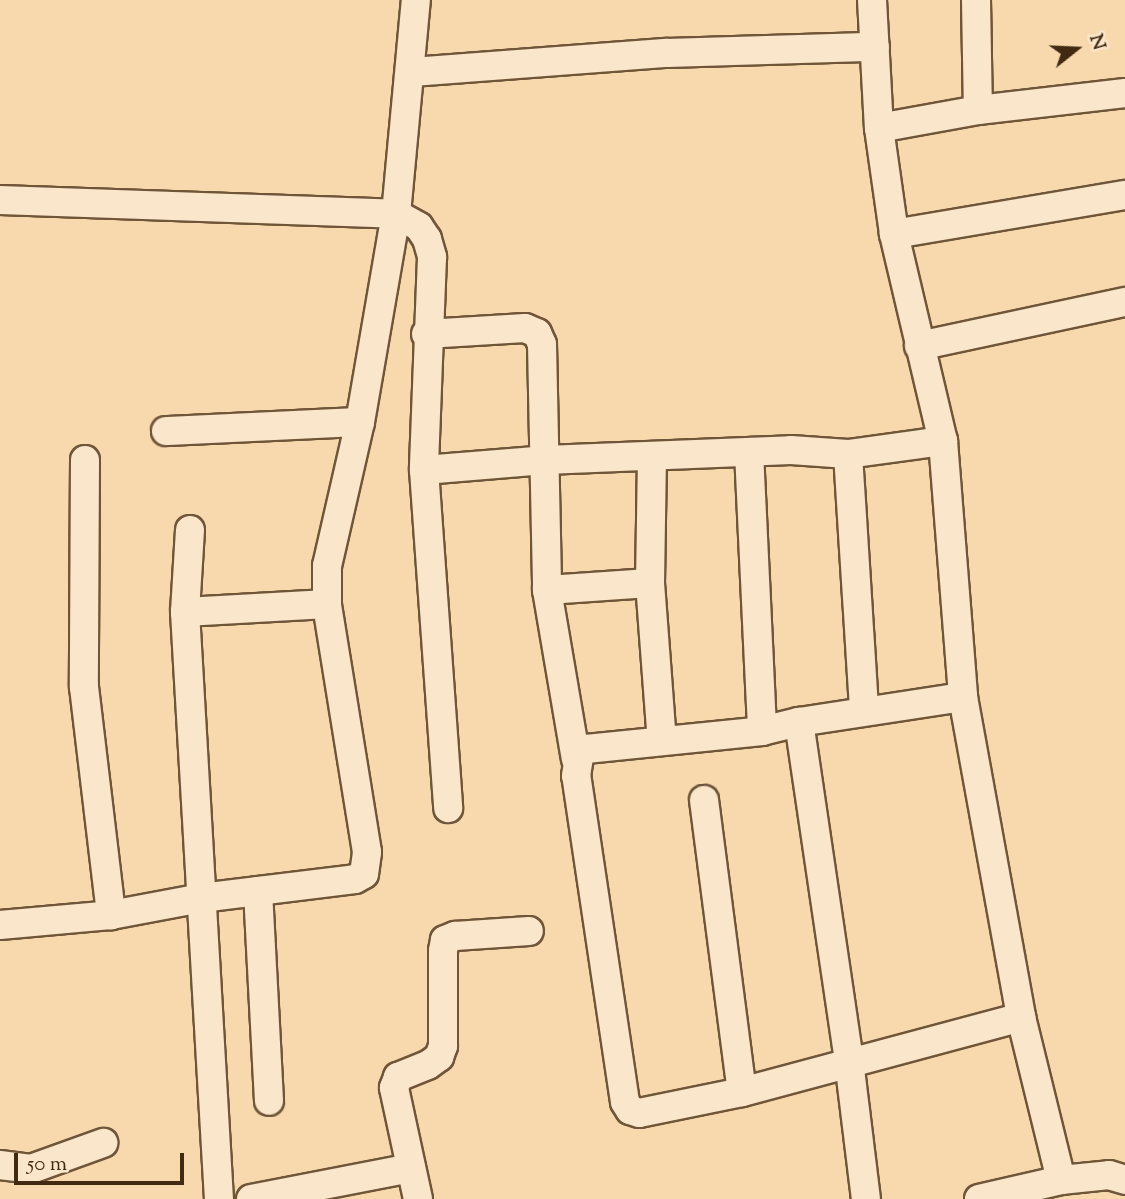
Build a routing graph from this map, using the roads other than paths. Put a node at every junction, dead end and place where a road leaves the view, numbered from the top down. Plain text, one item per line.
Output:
1 (416, 0) edge
2 (872, 0) edge
3 (976, 0) edge
4 (876, 47) junction
5 (412, 72) junction
6 (1125, 93) edge
7 (978, 110) junction
8 (880, 128) junction
9 (1125, 195) edge
10 (0, 201) edge
11 (396, 214) junction
12 (894, 234) junction
13 (1125, 302) edge
14 (426, 334) junction
15 (919, 346) junction
16 (360, 422) junction
17 (166, 431) dead end
18 (943, 441) junction
19 (749, 452) junction
20 (848, 454) junction
21 (652, 456) junction
22 (85, 460) dead end
23 (545, 460) junction
24 (424, 470) junction
25 (190, 530) dead end
26 (650, 583) junction
27 (547, 590) junction
28 (327, 604) junction
29 (185, 612) junction
30 (963, 697) junction
31 (864, 711) junction
32 (799, 722) junction
33 (762, 731) junction
34 (662, 741) junction
35 (576, 759) junction
36 (704, 800) dead end
37 (448, 808) dead end
38 (258, 891) junction
39 (201, 898) junction
40 (111, 915) junction
41 (0, 925) edge
42 (529, 931) dead end
43 (1021, 1017) junction
44 (849, 1061) junction
45 (743, 1092) junction
46 (270, 1101) dead end
47 (103, 1143) dead end
48 (0, 1165) edge
49 (411, 1168) junction
50 (1061, 1180) junction
51 (1125, 1180) edge
52 (219, 1199) edge
53 (251, 1199) edge
54 (418, 1199) edge
55 (866, 1199) edge
56 (979, 1199) edge

1 - 5 street
2 - 4 street
3 - 7 street
4 - 5 street
4 - 8 street
5 - 11 street
6 - 7 street
7 - 8 street
8 - 12 street
9 - 12 street
10 - 11 street
11 - 14 street
11 - 16 street
12 - 15 street
13 - 15 street
14 - 23 street
14 - 24 street
15 - 18 street
16 - 17 street
16 - 28 street
18 - 20 street
18 - 30 street
19 - 20 street
19 - 21 street
19 - 33 street
20 - 31 street
21 - 23 street
21 - 26 street
22 - 40 street
23 - 24 street
23 - 27 street
24 - 37 street
25 - 29 street
26 - 27 street
26 - 34 street
27 - 35 street
28 - 29 street
28 - 38 street
29 - 39 street
30 - 31 street
30 - 43 street
31 - 32 street
32 - 33 street
32 - 44 street
33 - 34 street
34 - 35 street
35 - 45 street
36 - 45 street
38 - 39 street
38 - 46 street
39 - 40 street
39 - 52 street
40 - 41 street
42 - 49 street
43 - 44 street
43 - 50 street
44 - 45 street
44 - 55 street
47 - 48 street
49 - 53 street
49 - 54 street
50 - 51 street
50 - 56 street

